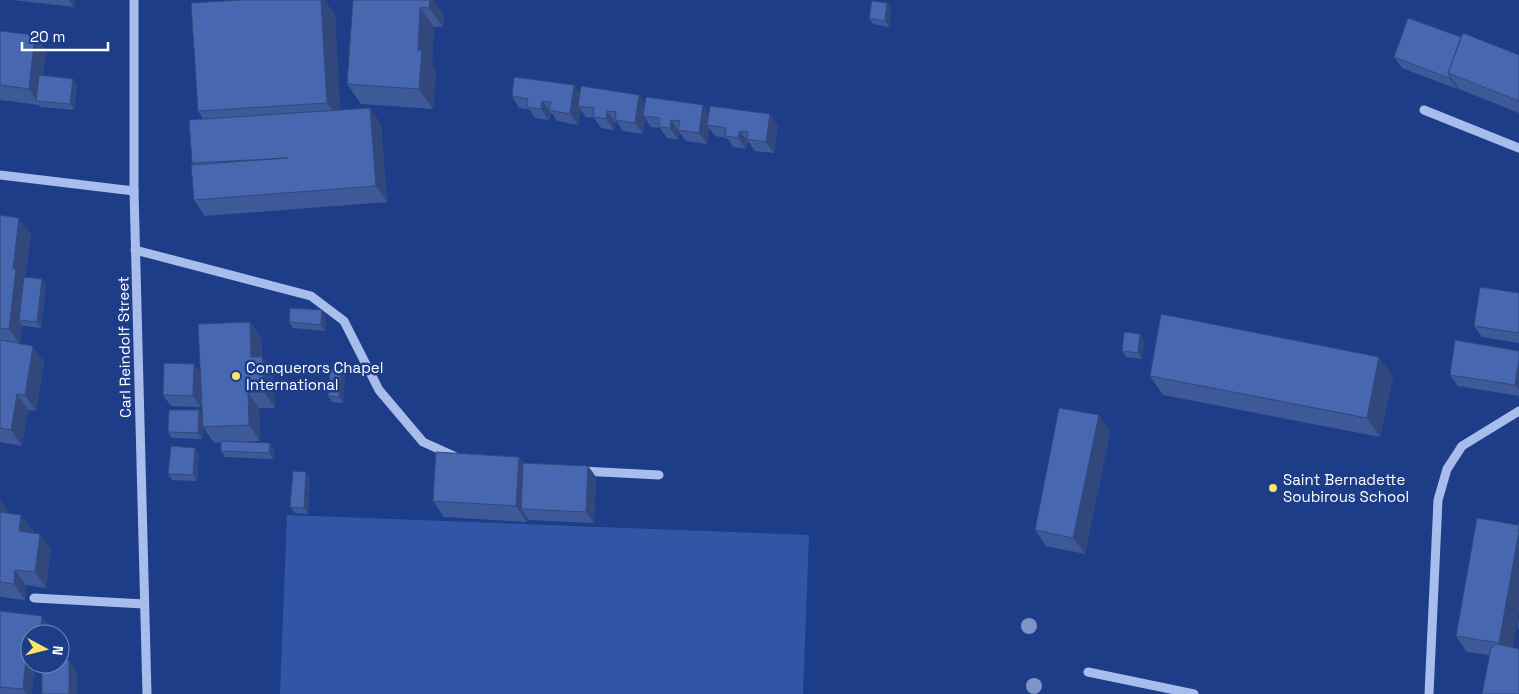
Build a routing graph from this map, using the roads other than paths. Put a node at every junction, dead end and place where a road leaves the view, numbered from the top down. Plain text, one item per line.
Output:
1 (134, 0) edge
2 (1424, 110) dead end
3 (1519, 148) edge
4 (0, 175) edge
5 (134, 191) junction
6 (135, 250) junction
7 (1519, 411) edge
8 (465, 461) edge
9 (571, 470) edge
10 (659, 475) dead end
11 (34, 598) dead end
12 (144, 604) junction
13 (1088, 672) dead end
14 (147, 694) edge
15 (1194, 694) edge
16 (1429, 694) edge

1 - 5 street, Carl Reindolf Street
2 - 3 street
4 - 5 street
5 - 6 street, Carl Reindolf Street
6 - 8 street
6 - 12 street, Carl Reindolf Street
7 - 16 street
9 - 10 street
11 - 12 street
12 - 14 street, Carl Reindolf Street
13 - 15 street

